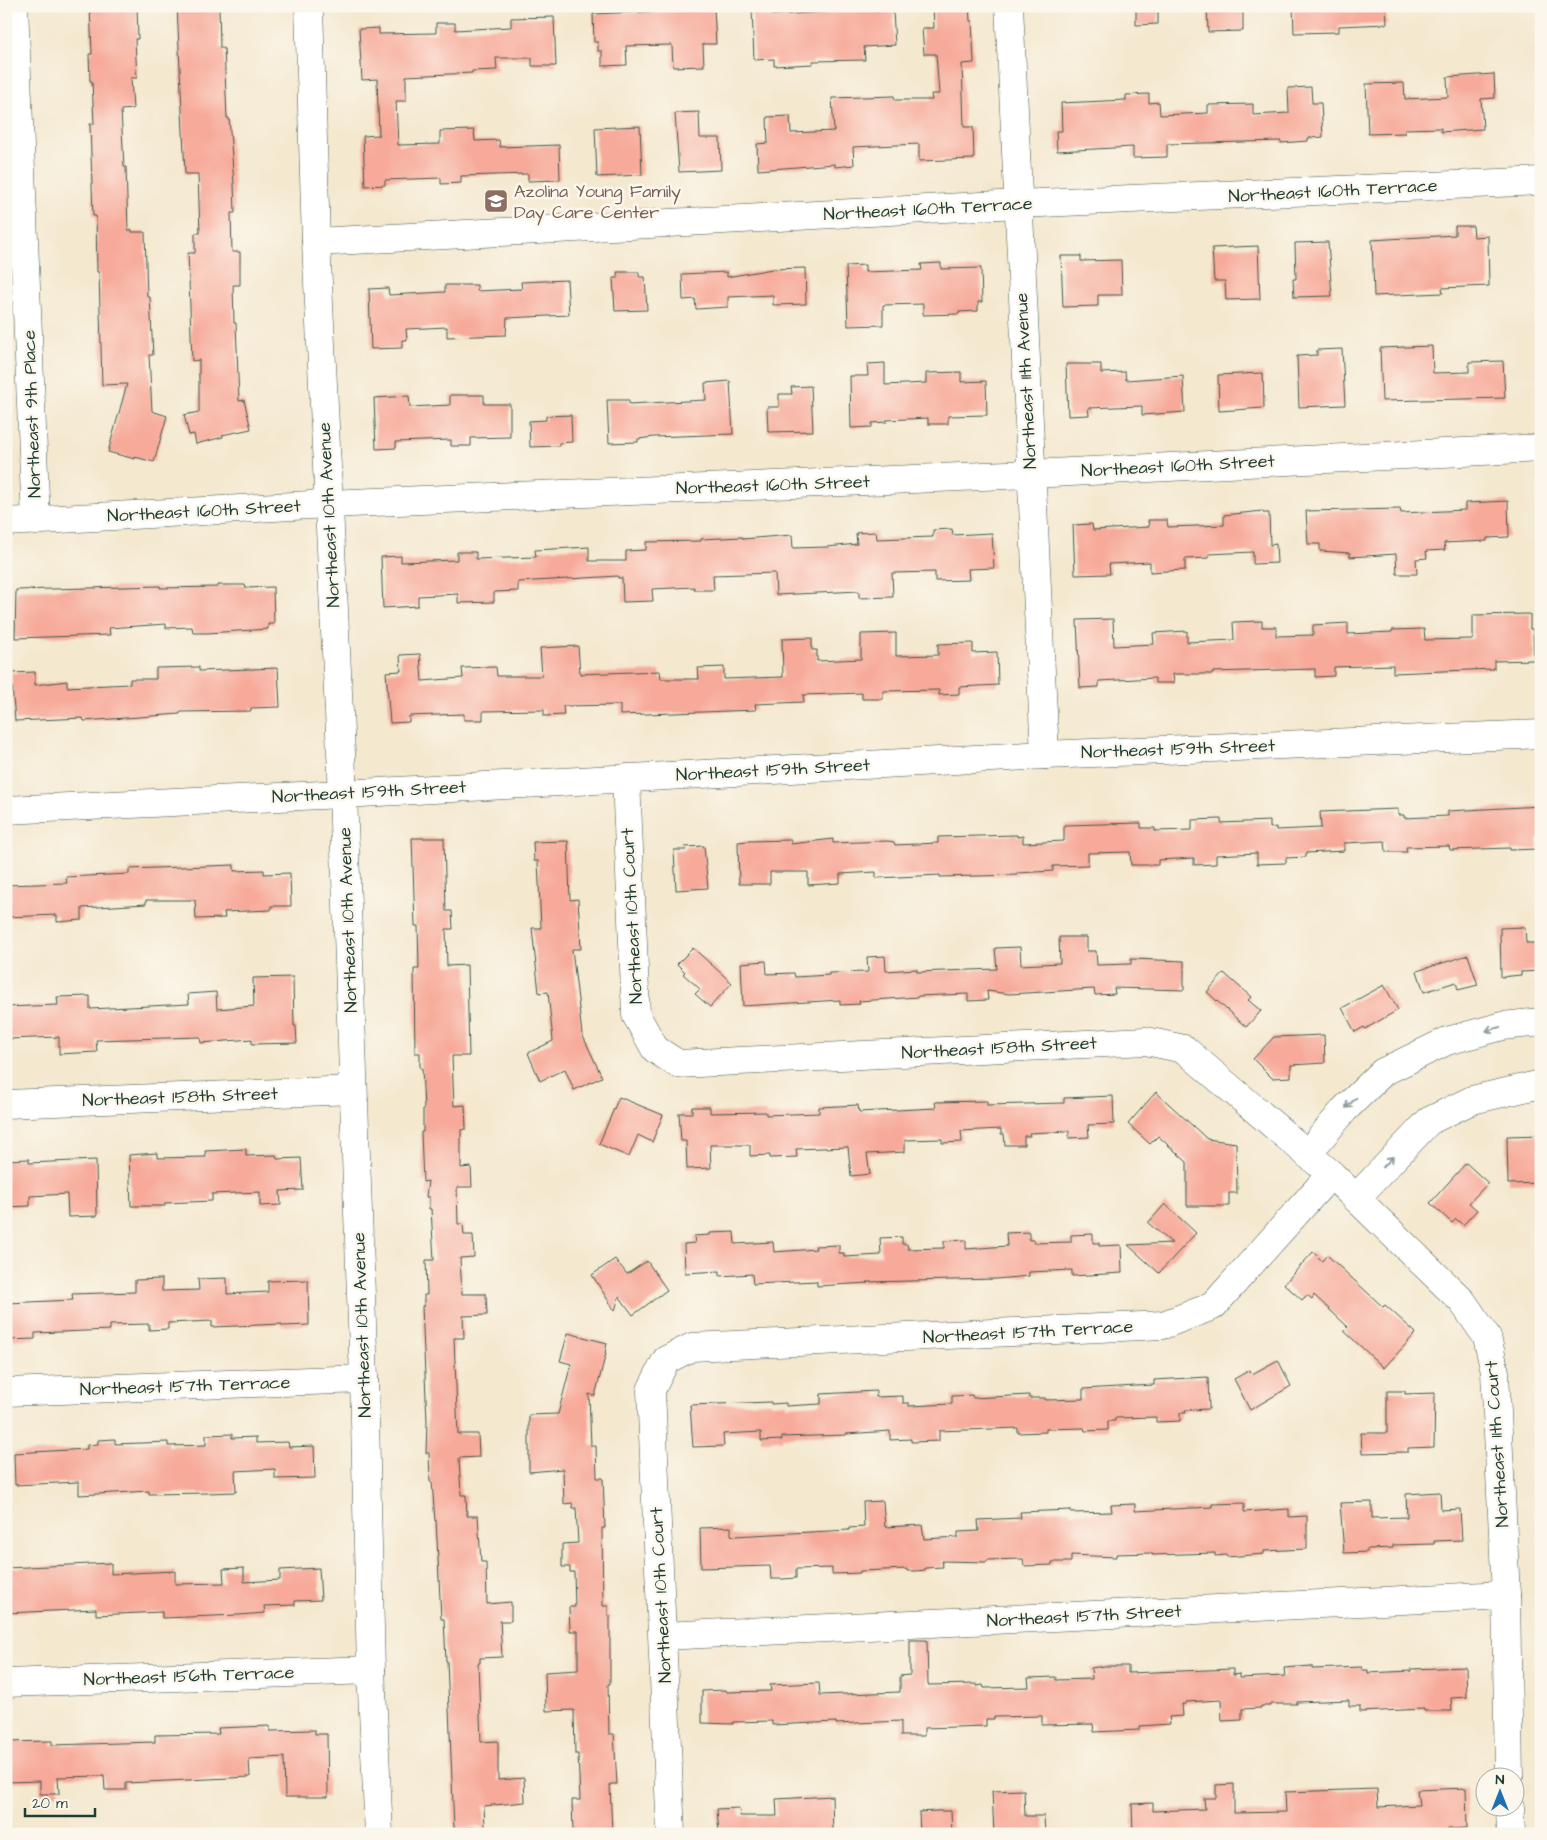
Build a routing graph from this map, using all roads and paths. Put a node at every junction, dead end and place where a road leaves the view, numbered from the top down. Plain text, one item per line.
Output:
1 (14, 6) edge
2 (309, 6) edge
3 (1009, 6) edge
4 (1541, 181) edge
5 (1018, 204) junction
6 (316, 242) junction
7 (1541, 448) edge
8 (1031, 474) junction
9 (328, 504) junction
10 (36, 521) junction
11 (6, 522) edge
12 (1541, 734) edge
13 (1045, 755) junction
14 (626, 778) junction
15 (343, 794) junction
16 (6, 810) edge
17 (1541, 1022) edge
18 (655, 1049) joint
19 (1541, 1084) edge
20 (354, 1090) junction
21 (6, 1104) edge
22 (1308, 1154) junction
23 (1331, 1174) junction
24 (1356, 1198) junction
25 (666, 1360) joint
26 (364, 1379) junction
27 (6, 1392) edge
28 (1506, 1595) junction
29 (663, 1636) junction
30 (371, 1670) junction
31 (6, 1683) edge
32 (1510, 1768) edge
33 (1510, 1818) edge
34 (379, 1834) edge
35 (672, 1834) edge
36 (1511, 1834) edge

1 - 10 street, Northeast 9th Place
2 - 6 street, Northeast 10th Avenue
3 - 5 street, Northeast 11th Avenue
4 - 5 street, Northeast 160th Terrace
5 - 6 street, Northeast 160th Terrace
5 - 8 street, Northeast 11th Avenue
6 - 9 street, Northeast 10th Avenue
7 - 8 street, Northeast 160th Street
8 - 9 street, Northeast 160th Street
8 - 13 street, Northeast 11th Avenue
9 - 10 street, Northeast 160th Street
9 - 15 street, Northeast 10th Avenue
10 - 11 street, Northeast 160th Street
12 - 13 street, Northeast 159th Street
13 - 14 street, Northeast 159th Street
14 - 15 street, Northeast 159th Street
14 - 18 street, Northeast 10th Court
15 - 16 street, Northeast 159th Street
15 - 20 street, Northeast 10th Avenue
17 -> 22 street
18 - 22 street, Northeast 158th Street
24 -> 19 street
20 - 21 street, Northeast 158th Street
20 - 26 street, Northeast 10th Avenue
22 - 23 street, Northeast 158th Street
23 - 24 street, Northeast 11th Court
23 - 25 street, Northeast 157th Terrace
24 - 28 street, Northeast 11th Court
25 - 29 street, Northeast 10th Court
26 - 27 street, Northeast 157th Terrace
26 - 30 street, Northeast 10th Avenue
28 - 29 street, Northeast 157th Street
28 - 32 street, Northeast 11th Court
29 - 35 street, Northeast 10th Court
30 - 31 street, Northeast 156th Terrace
30 - 34 street, Northeast 10th Avenue
33 - 36 street

